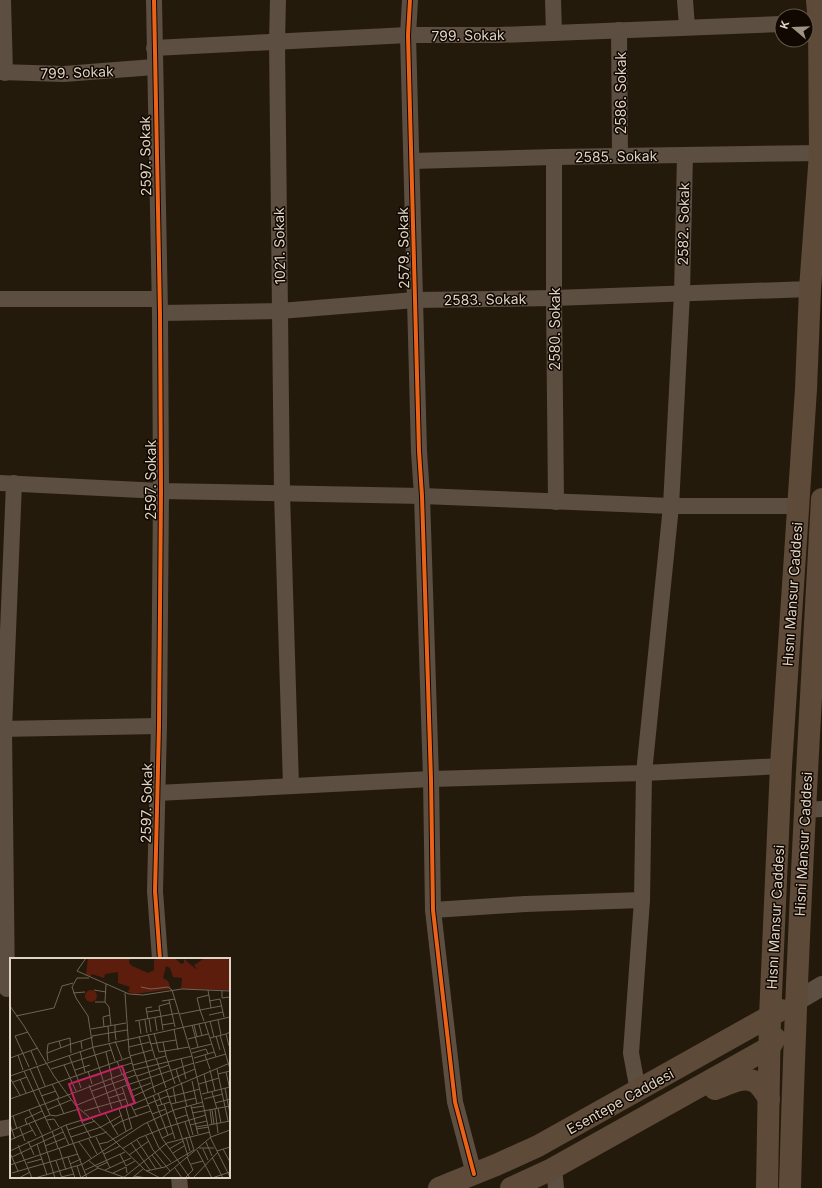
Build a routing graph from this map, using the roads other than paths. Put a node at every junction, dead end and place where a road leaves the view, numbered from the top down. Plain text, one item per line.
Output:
1 (3, 0) edge
2 (154, 0) edge
3 (278, 0) edge
4 (410, 0) edge
5 (553, 0) edge
6 (684, 0) edge
7 (817, 0) edge
8 (814, 17) edge
9 (774, 24) edge
10 (687, 27) junction
11 (619, 30) junction
12 (554, 33) junction
13 (408, 35) junction
14 (814, 41) edge
15 (277, 42) junction
16 (154, 48) junction
17 (154, 67) junction
18 (2, 73) edge
19 (820, 152) junction
20 (685, 155) junction
21 (620, 156) junction
22 (554, 157) junction
23 (412, 161) junction
24 (810, 289) junction
25 (682, 294) junction
26 (554, 298) junction
27 (0, 299) edge
28 (414, 300) junction
29 (159, 306) junction
30 (280, 311) junction
31 (7, 483) edge
32 (161, 491) junction
33 (282, 493) junction
34 (422, 496) junction
35 (822, 499) edge
36 (556, 502) junction
37 (671, 506) junction
38 (798, 506) junction
39 (817, 677) edge
40 (159, 726) junction
41 (2, 730) edge
42 (781, 766) junction
43 (644, 773) junction
44 (431, 779) junction
45 (291, 786) junction
46 (157, 793) junction
47 (813, 809) edge
48 (642, 900) junction
49 (433, 910) junction
50 (160, 958) edge
51 (822, 986) edge
52 (6, 989) edge
53 (795, 1002) junction
54 (770, 1017) junction
55 (770, 1047) junction
56 (638, 1091) junction
57 (769, 1099) junction
58 (665, 1106) junction
59 (10, 1127) edge
60 (0, 1129) edge
61 (474, 1174) junction
62 (179, 1178) edge
63 (555, 1178) edge
64 (180, 1188) edge
65 (439, 1188) edge
66 (511, 1188) edge
67 (767, 1188) edge
68 (790, 1188) edge

1 - 18 street
2 - 16 street, 2597. Sokak
3 - 15 street, 1021. Sokak
4 - 13 street, 2579. Sokak
5 - 12 street
6 - 10 street
7 - 8 main road, Hısnı Mansur Caddesi
9 - 10 street, 799. Sokak
10 - 11 street, 799. Sokak
11 - 12 street, 799. Sokak
11 - 21 street, 2586. Sokak
12 - 13 street, 799. Sokak
13 - 15 street, 799. Sokak
13 - 23 street, 2579. Sokak
14 - 19 main road, Hısnı Mansur Caddesi
15 - 16 street, 799. Sokak
15 - 30 street, 1021. Sokak
16 - 17 street, 2597. Sokak
17 - 18 street, 799. Sokak
17 - 29 street, 2597. Sokak
19 - 20 street, 2585. Sokak
19 - 24 main road, Hısnı Mansur Caddesi
20 - 21 street, 2585. Sokak
20 - 25 street, 2582. Sokak
21 - 22 street, 2585. Sokak
22 - 23 street, 2585. Sokak
22 - 26 street, 2580. Sokak
23 - 28 street, 2579. Sokak
24 - 25 street, 2583. Sokak
24 - 38 main road, Hısnı Mansur Caddesi
25 - 26 street, 2583. Sokak
25 - 37 street, 2582. Sokak
26 - 28 street, 2583. Sokak
26 - 36 street, 2580. Sokak
27 - 29 street, 2583. Sokak
28 - 30 street, 2583. Sokak
28 - 34 street, 2579. Sokak
29 - 30 street, 2583. Sokak
29 - 32 street, 2597. Sokak
30 - 33 street, 1021. Sokak
31 - 32 street
31 - 41 street
32 - 33 street
32 - 40 street, 2597. Sokak
33 - 34 street
33 - 45 street, 1021. Sokak
34 - 36 street
34 - 44 street, 2579. Sokak
35 - 39 main road, Hisni Mansur Caddesi
36 - 37 street
37 - 38 street
37 - 43 street, 2582. Sokak
38 - 42 main road, Hısnı Mansur Caddesi
39 - 47 main road, Hisni Mansur Caddesi
40 - 41 street
40 - 46 street, 2597. Sokak
41 - 52 street
42 - 43 street
42 - 54 main road, Hısnı Mansur Caddesi
43 - 44 street
43 - 48 street, 2582. Sokak
44 - 45 street
44 - 49 street, 2579. Sokak
45 - 46 street
46 - 50 street, 2597. Sokak
47 - 53 main road, Hisni Mansur Caddesi
48 - 49 street
48 - 56 street, 2582. Sokak
49 - 61 street, 2579. Sokak
51 - 53 street, Esentepe Caddesi
53 - 54 main road, Esentepe Caddesi
53 - 55 main road
53 - 68 main road, Hisni Mansur Caddesi
54 - 55 main road, Hısnı Mansur Caddesi
54 - 56 main road, Esentepe Caddesi
55 - 57 main road, Hısnı Mansur Caddesi
55 - 58 main road, Esentepe Caddesi
56 - 61 main road, Esentepe Caddesi
57 - 58 main road
57 - 67 main road, Hısnı Mansur Caddesi
58 - 63 main road, Esentepe Caddesi
59 - 60 street
61 - 65 main road, Esentepe Caddesi
62 - 64 street
63 - 66 main road, Esentepe Caddesi

